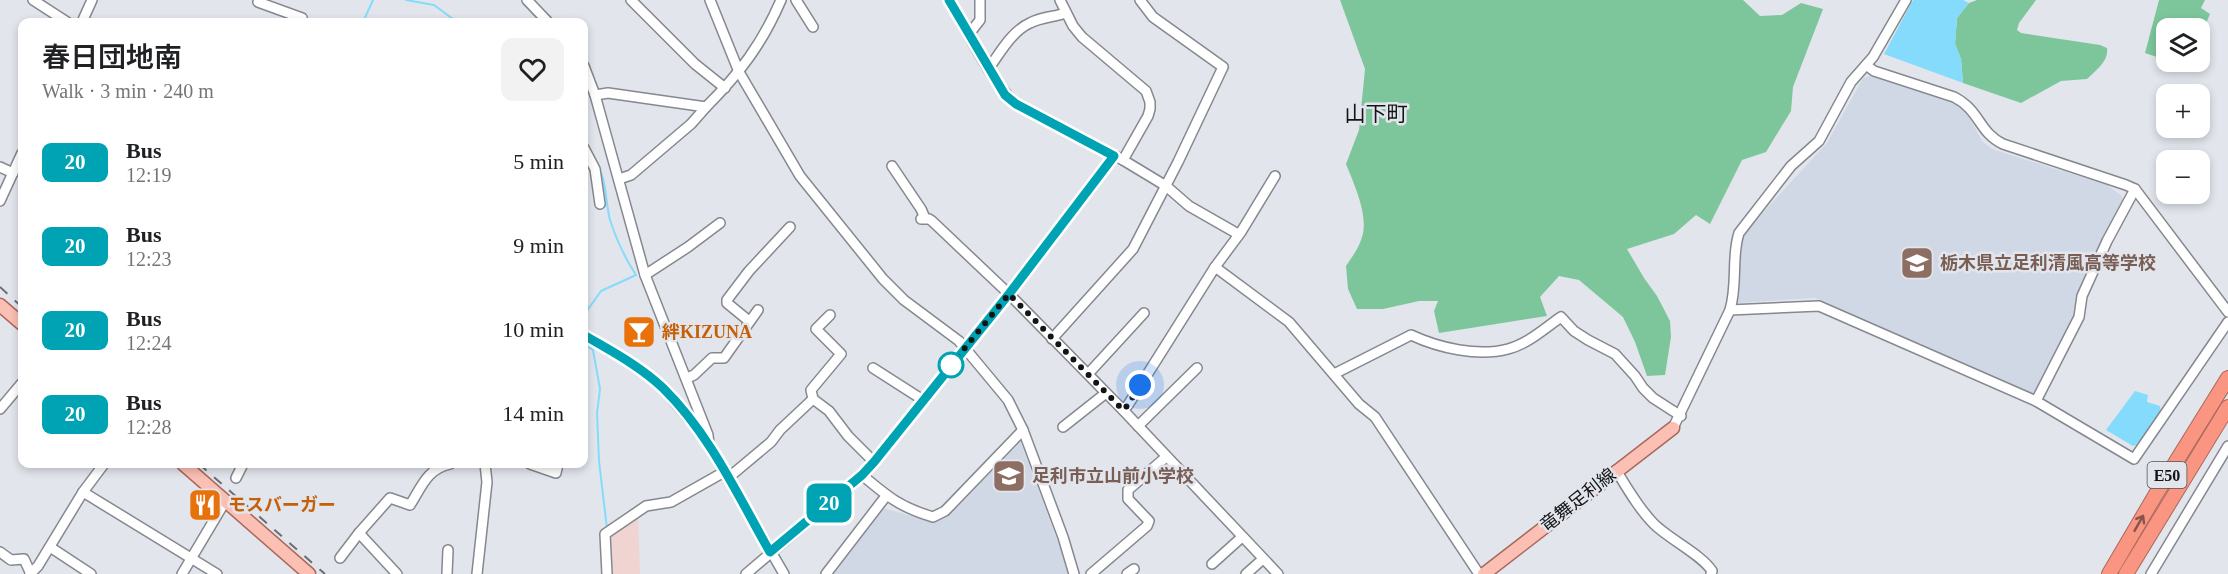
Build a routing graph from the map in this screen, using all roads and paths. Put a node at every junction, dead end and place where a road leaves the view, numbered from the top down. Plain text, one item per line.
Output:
1 (33, 0) edge
2 (92, 0) edge
3 (527, 0) edge
4 (631, 0) edge
5 (710, 0) edge
6 (781, 0) edge
7 (796, 0) edge
8 (949, 0) edge
9 (980, 0) edge
10 (1060, 0) edge
11 (1140, 0) edge
12 (1906, 0) edge
13 (258, 2) dead end
14 (1066, 13) junction
15 (61, 18) edge
16 (84, 18) edge
17 (302, 18) edge
18 (544, 18) edge
19 (813, 27) dead end
20 (969, 34) junction
21 (1866, 65) junction
22 (989, 68) junction
23 (738, 72) junction
24 (588, 77) edge
25 (725, 88) junction
26 (595, 95) junction
27 (706, 107) junction
28 (588, 155) edge
29 (1118, 158) junction
30 (18, 162) edge
31 (892, 166) dead end
32 (0, 167) edge
33 (13, 173) junction
34 (1275, 176) dead end
35 (619, 179) junction
36 (1166, 186) junction
37 (2135, 189) junction
38 (0, 201) edge
39 (600, 204) dead end
40 (720, 223) dead end
41 (790, 227) dead end
42 (1238, 234) junction
43 (1215, 267) junction
44 (645, 275) junction
45 (1009, 294) junction
46 (0, 305) edge
47 (758, 310) dead end
48 (1730, 310) junction
49 (2228, 312) edge
50 (1144, 313) dead end
51 (830, 315) dead end
52 (18, 321) edge
53 (749, 321) junction
54 (2228, 322) edge
55 (588, 337) edge
56 (1052, 339) junction
57 (965, 347) junction
58 (873, 368) dead end
59 (1197, 368) dead end
60 (1088, 374) junction
61 (1334, 374) junction
62 (687, 378) junction
63 (2228, 378) edge
64 (18, 388) edge
65 (1106, 393) junction
66 (813, 399) junction
67 (923, 400) junction
68 (2036, 401) junction
69 (2228, 407) edge
70 (0, 409) edge
71 (1123, 410) junction
72 (1681, 416) junction
73 (1138, 426) junction
74 (1064, 427) dead end
75 (1673, 428) joint
76 (1023, 430) junction
77 (709, 445) junction
78 (2228, 446) edge
79 (1166, 457) junction
80 (874, 462) junction
81 (101, 468) edge
82 (188, 468) edge
83 (241, 468) edge
84 (436, 468) edge
85 (485, 468) edge
86 (542, 468) edge
87 (557, 468) edge
88 (1616, 470) junction
89 (726, 475) junction
90 (862, 475) junction
91 (236, 478) dead end
92 (83, 492) junction
93 (886, 495) junction
94 (226, 500) junction
95 (359, 532) junction
96 (1242, 537) junction
97 (50, 547) junction
98 (448, 550) dead end
99 (0, 552) edge
100 (770, 552) junction
101 (339, 558) dead end
102 (191, 559) junction
103 (1263, 559) junction
104 (1212, 564) dead end
105 (30, 573) edge
106 (91, 574) edge
107 (182, 574) edge
108 (217, 574) edge
109 (309, 574) edge
110 (398, 574) edge
111 (447, 574) edge
112 (477, 574) edge
113 (607, 574) edge
114 (746, 574) edge
115 (784, 574) edge
116 (826, 574) edge
117 (1074, 574) edge
118 (1091, 574) edge
119 (1246, 574) edge
120 (1278, 574) edge
121 (1483, 574) edge
122 (1711, 574) edge
123 (2109, 574) edge
124 (2126, 574) edge
125 (2151, 574) edge

1 - 15 street
2 - 16 street
3 - 18 street
4 - 25 street
5 - 23 street
6 - 23 street
7 - 19 street
8 - 20 street
9 - 20 street
10 - 14 street
11 - 36 street
12 - 21 street
13 - 17 street
14 - 22 street
14 - 29 street
20 - 22 street
21 - 37 street
21 - 48 street
22 - 29 street
23 - 25 street
23 - 57 street
24 - 26 street
25 - 27 street
26 - 27 street
26 - 35 street
27 - 35 street
28 - 39 street
29 - 36 street
29 - 45 street
30 - 33 street
31 - 45 street
32 - 33 street
33 - 38 street
34 - 42 street
35 - 44 street
36 - 42 street
36 - 56 street
37 - 49 street
37 - 68 street
40 - 44 street
41 - 53 street
42 - 43 street
43 - 61 street
43 - 71 street
44 - 62 street
45 - 56 street
45 - 57 street
46 - 52 main road
47 - 53 street
48 - 68 street
48 - 72 street
50 - 60 street
51 - 66 street
53 - 62 street
54 - 68 street
55 - 77 street
56 - 60 street
57 - 67 street
57 - 76 street
58 - 67 street
59 - 73 street
60 - 65 street
61 - 72 street
61 - 121 street
62 - 77 street
123 -> 63 highway, E50
64 - 70 street
65 - 71 street
65 - 74 street
66 - 80 street
66 - 89 street
67 - 80 street
69 - 124 highway, E50
71 - 73 street
72 - 75 street
73 - 79 street
75 - 88 main road, 竜舞足利線
76 - 93 street
76 - 117 street
77 - 89 street
78 - 125 street
79 - 96 street
79 - 118 street
80 - 90 street
81 - 92 street
82 - 94 main road
83 - 91 street
84 - 95 street
85 - 112 street
86 - 87 street
88 - 121 main road, 竜舞足利線
88 - 122 street
89 - 100 street
89 - 113 street
90 - 93 street
90 - 100 street
92 - 97 street
92 - 102 street
93 - 116 street
94 - 102 street
94 - 109 main road
95 - 101 street
95 - 110 street
96 - 103 street
96 - 104 street
97 - 105 street
97 - 106 street
98 - 111 street
99 - 105 street
100 - 114 street
100 - 115 street
102 - 107 street
102 - 108 street
103 - 119 street
103 - 120 street

